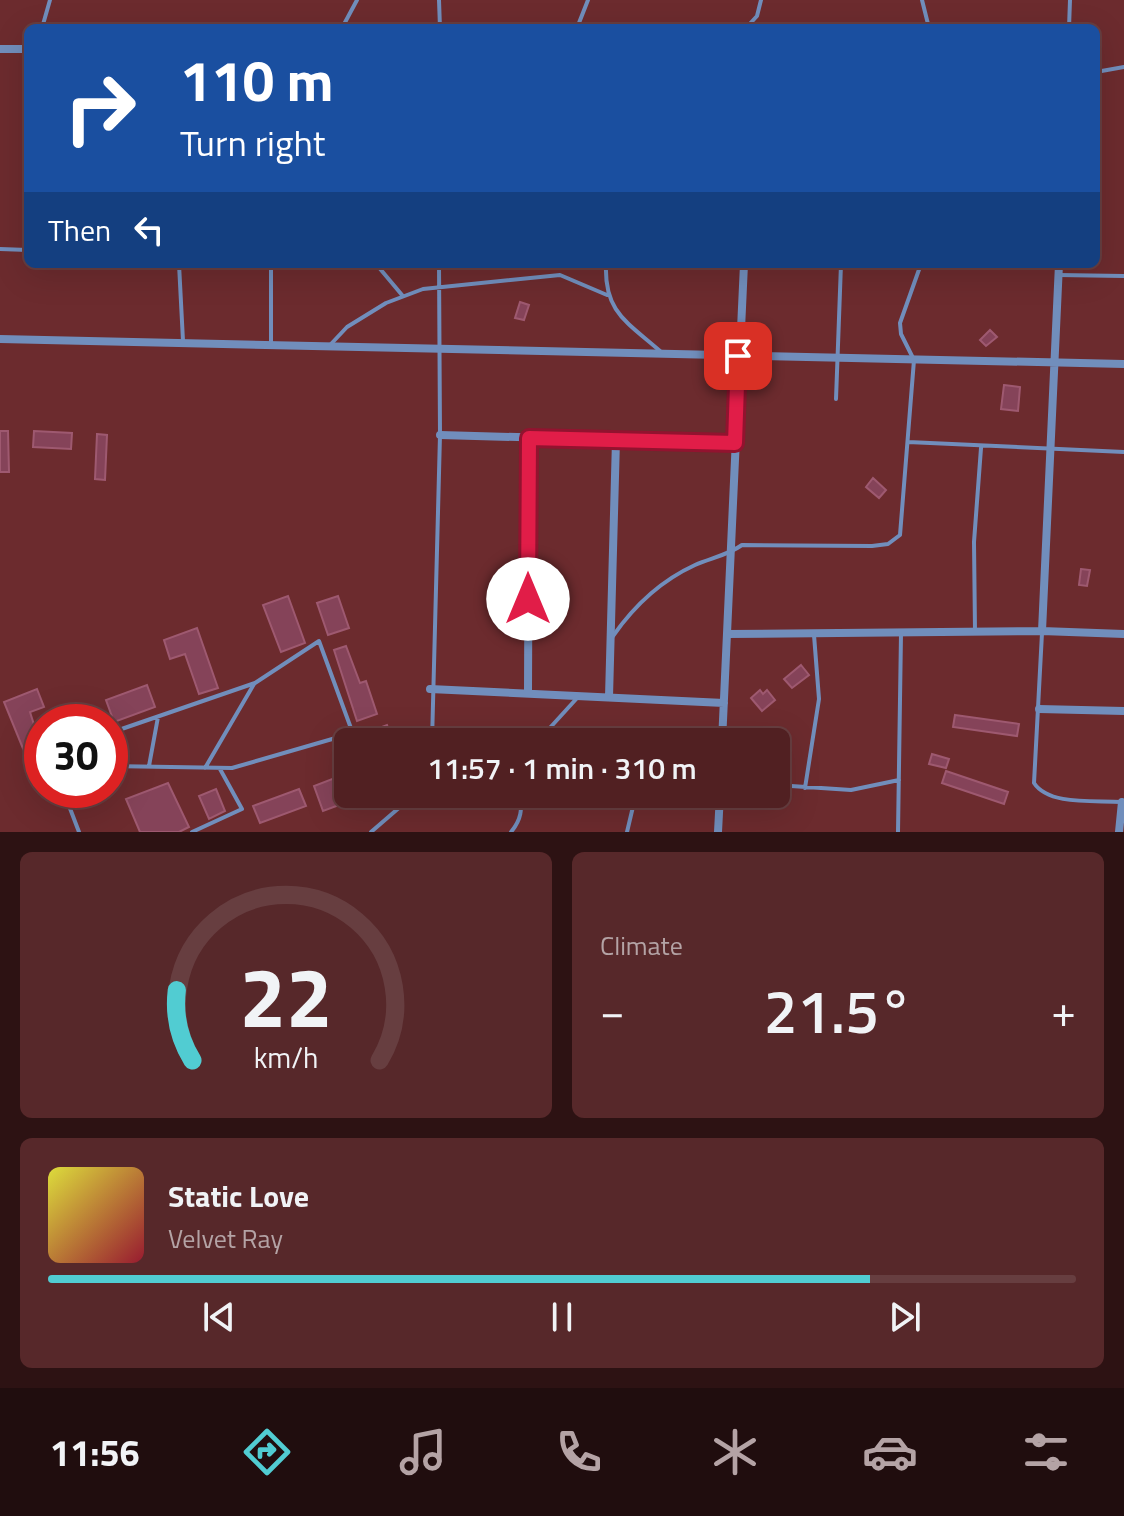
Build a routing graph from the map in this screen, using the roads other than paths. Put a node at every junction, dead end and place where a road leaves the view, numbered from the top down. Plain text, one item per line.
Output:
1 (50, 0) edge
2 (357, 0) edge
3 (439, 0) edge
4 (588, 0) edge
5 (761, 0) edge
6 (922, 0) edge
7 (1070, 0) edge
8 (43, 24) edge
9 (344, 24) edge
10 (440, 24) edge
11 (579, 24) edge
12 (750, 24) edge
13 (928, 24) edge
14 (1069, 24) edge
15 (0, 49) edge
16 (24, 49) edge
17 (1124, 67) edge
18 (1100, 71) edge
19 (0, 249) edge
20 (24, 250) edge
21 (179, 268) edge
22 (271, 268) edge
23 (379, 268) edge
24 (439, 268) edge
25 (606, 268) edge
26 (744, 268) edge
27 (841, 268) edge
28 (920, 268) edge
29 (1059, 268) edge
30 (1058, 275) junction
31 (1124, 276) edge
32 (439, 287) junction
33 (402, 295) junction
34 (607, 295) junction
35 (0, 339) edge
36 (183, 345) junction
37 (271, 347) junction
38 (326, 348) junction
39 (438, 350) junction
40 (663, 355) junction
41 (738, 356) junction
42 (838, 358) junction
43 (914, 360) junction
44 (1054, 363) junction
45 (1124, 364) edge
46 (836, 399) dead end
47 (440, 435) junction
48 (529, 438) junction
49 (616, 440) junction
50 (908, 442) junction
51 (735, 443) junction
52 (981, 448) junction
53 (1050, 450) junction
54 (1124, 452) edge
55 (730, 553) junction
56 (975, 631) junction
57 (1042, 631) junction
58 (901, 632) junction
59 (814, 633) junction
60 (727, 634) junction
61 (1124, 634) edge
62 (611, 638) junction
63 (255, 683) junction
64 (430, 689) junction
65 (528, 693) junction
66 (579, 696) junction
67 (609, 697) junction
68 (724, 703) junction
69 (1039, 709) junction
70 (1124, 711) edge
71 (158, 717) junction
72 (128, 727) edge
73 (351, 728) edge
74 (431, 728) edge
75 (550, 728) edge
76 (723, 728) edge
77 (334, 738) edge
78 (128, 766) edge
79 (149, 767) junction
80 (205, 768) junction
81 (220, 769) junction
82 (899, 780) junction
83 (790, 786) edge
84 (805, 788) junction
85 (1123, 802) edge
86 (70, 808) edge
87 (399, 808) edge
88 (522, 808) edge
89 (633, 808) edge
90 (719, 808) edge
91 (203, 830) edge
92 (79, 832) edge
93 (192, 832) edge
94 (371, 832) edge
95 (511, 832) edge
96 (627, 832) edge
97 (718, 832) edge
98 (898, 832) edge
99 (1119, 832) edge

1 - 8 lane
2 - 9 lane
3 - 10 lane
4 - 11 lane
5 - 12 lane
6 - 13 lane
7 - 14 lane
15 - 16 street
17 - 18 lane
19 - 20 lane
21 - 36 lane
22 - 37 lane
23 - 33 lane
24 - 32 lane
25 - 34 lane
26 - 41 street
27 - 42 lane
28 - 43 lane
29 - 30 street
30 - 31 lane
30 - 44 street
32 - 33 lane
32 - 34 lane
32 - 39 lane
33 - 38 lane
34 - 40 lane
35 - 36 street
36 - 37 street
37 - 38 street
38 - 39 street
39 - 40 street
39 - 47 lane
40 - 41 street
41 - 42 street
41 - 51 street
42 - 43 street
42 - 46 lane
43 - 44 street
43 - 50 lane
44 - 45 street
44 - 53 street
47 - 48 street
47 - 64 lane
48 - 49 street
48 - 65 street
49 - 51 street
49 - 62 street
50 - 52 lane
50 - 55 lane
51 - 55 street
52 - 53 lane
52 - 56 lane
53 - 54 lane
53 - 57 street
55 - 60 street
55 - 62 lane
56 - 57 street
56 - 58 street
57 - 61 street
57 - 69 lane
58 - 59 street
58 - 82 lane
59 - 60 street
59 - 84 lane
60 - 68 street
62 - 67 street
63 - 71 lane
63 - 73 lane
63 - 80 lane
64 - 65 street
64 - 74 lane
65 - 66 street
66 - 67 street
66 - 75 lane
67 - 68 street
68 - 76 street
69 - 70 street
69 - 85 lane
71 - 72 lane
71 - 79 lane
77 - 81 lane
78 - 79 lane
79 - 80 lane
80 - 81 lane
81 - 91 lane
82 - 84 lane
82 - 98 lane
83 - 84 lane
85 - 99 street
86 - 92 lane
87 - 94 lane
88 - 95 lane
89 - 96 lane
90 - 97 street
91 - 93 lane

